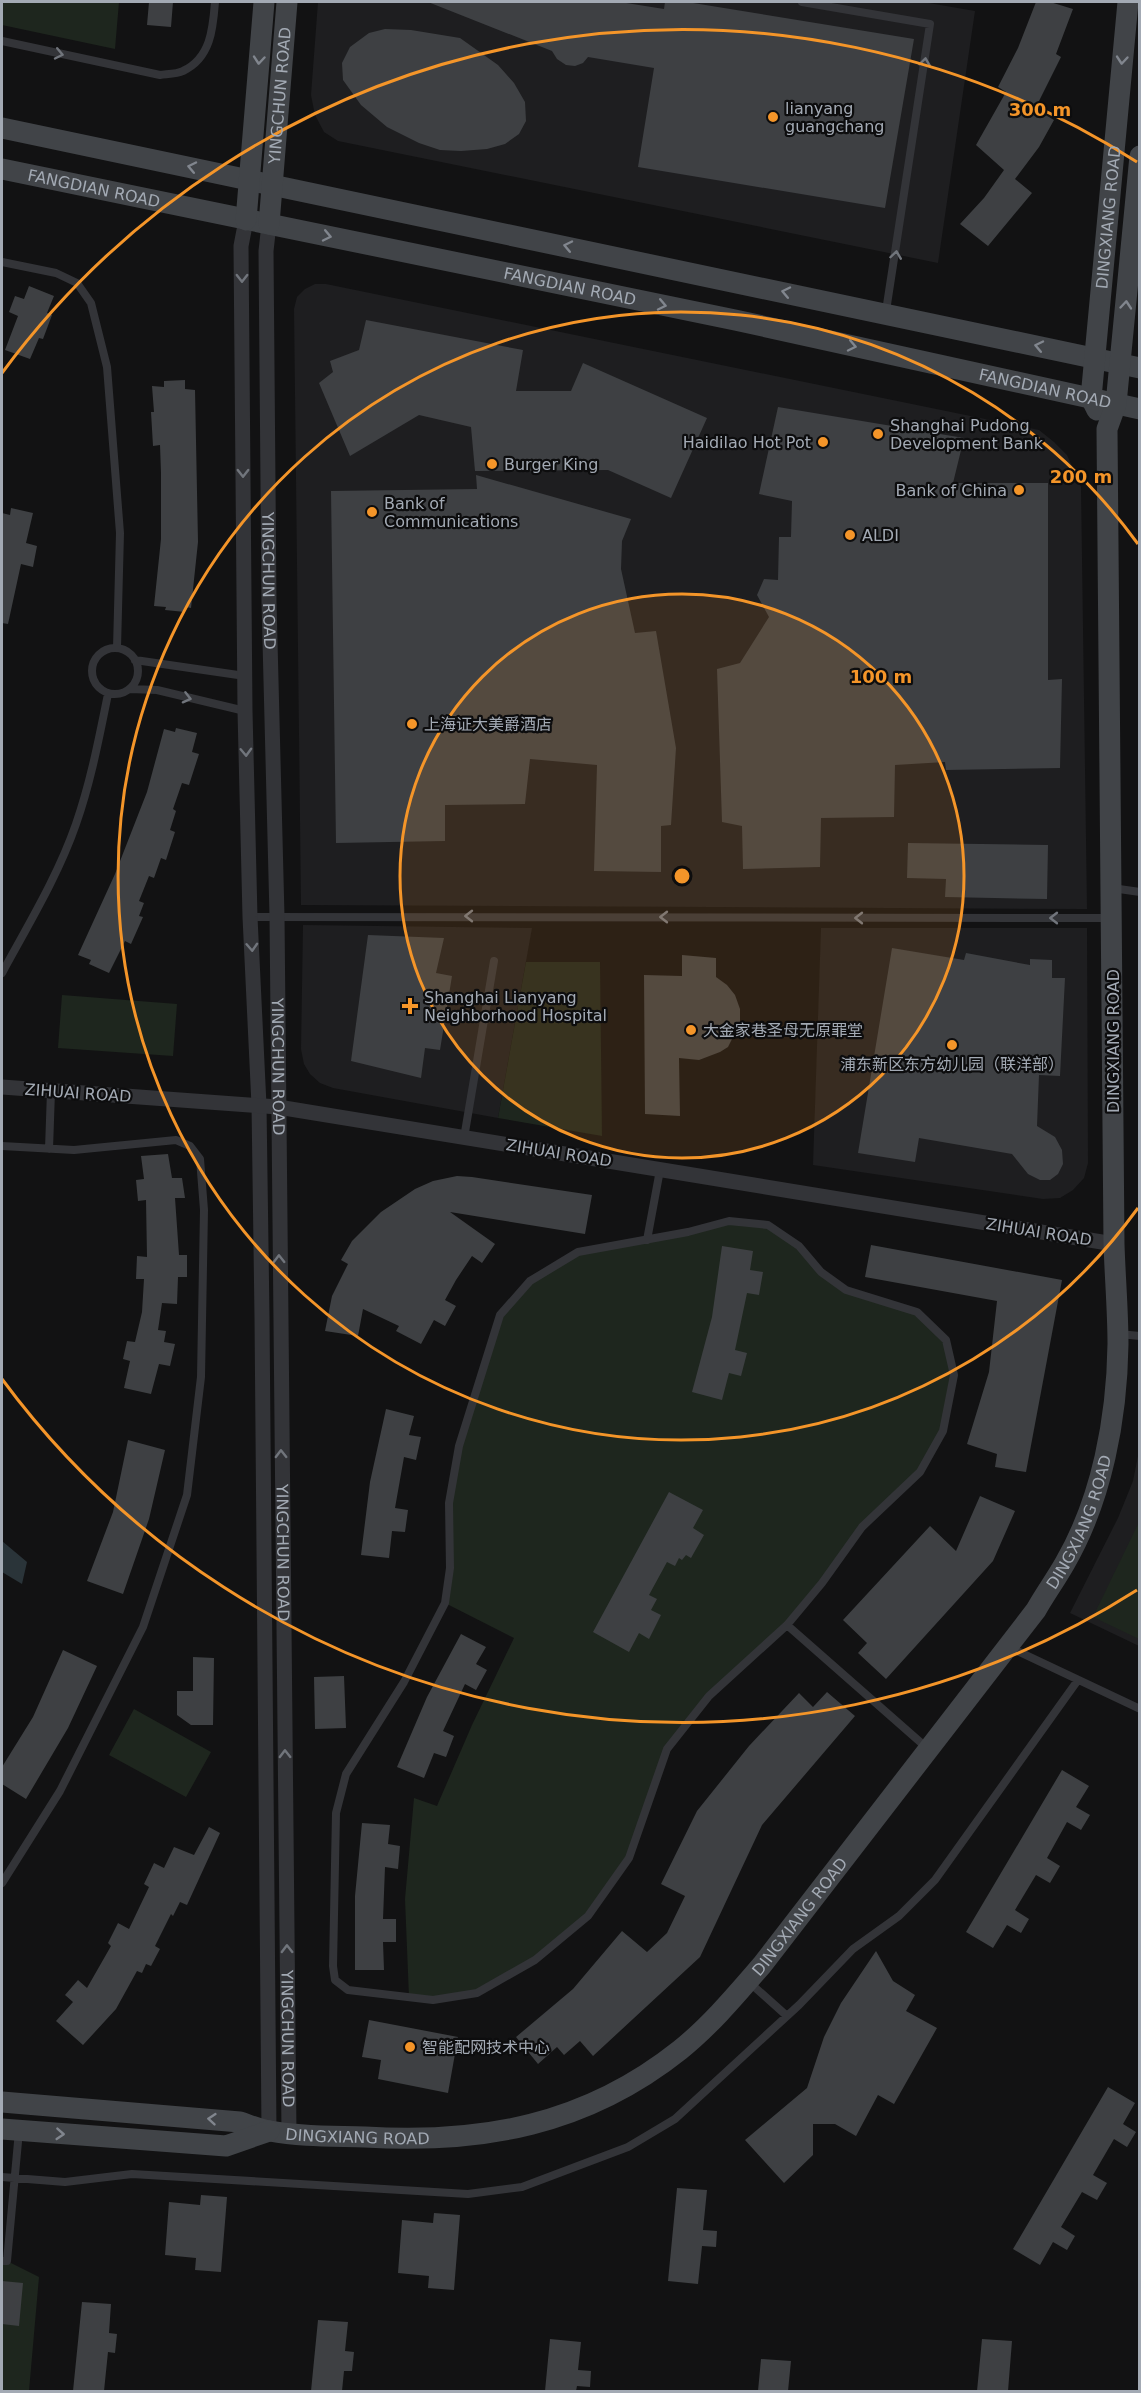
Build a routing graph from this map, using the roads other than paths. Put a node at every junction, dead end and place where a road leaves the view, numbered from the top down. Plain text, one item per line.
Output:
1 (215, 2) edge
2 (264, 2) edge
3 (286, 2) edge
4 (802, 2) edge
5 (1128, 2) edge
6 (2, 41) edge
7 (2, 128) edge
8 (1140, 156) edge
9 (2, 169) edge
10 (249, 179) junction
11 (273, 184) junction
12 (246, 220) junction
13 (269, 224) junction
14 (2, 262) edge
15 (886, 313) junction
16 (1096, 358) junction
17 (1130, 365) edge
18 (1091, 398) junction
19 (1116, 404) junction
20 (1140, 409) edge
21 (1107, 429) junction
22 (117, 648) junction
23 (135, 660) junction
24 (244, 676) junction
25 (130, 688) junction
26 (108, 694) junction
27 (245, 711) junction
28 (1112, 888) junction
29 (1140, 892) edge
30 (277, 916) junction
31 (250, 917) junction
32 (1112, 918) junction
33 (494, 961) dead end
34 (2, 973) edge
35 (2, 1087) edge
36 (51, 1091) junction
37 (259, 1105) junction
38 (278, 1107) junction
39 (464, 1138) junction
40 (2, 1146) edge
41 (49, 1149) junction
42 (660, 1170) junction
43 (647, 1240) junction
44 (1114, 1244) junction
45 (1118, 1334) junction
46 (1140, 1336) edge
47 (787, 1625) junction
48 (1007, 1646) junction
49 (1078, 1680) junction
50 (1140, 1709) edge
51 (928, 1749) junction
52 (2, 1883) edge
53 (748, 1981) junction
54 (787, 2016) junction
55 (2, 2102) edge
56 (10, 2130) edge
57 (279, 2132) junction
58 (2, 2176) edge
59 (15, 2178) junction
60 (2, 2261) edge

6 -> 1 lane
2 -> 10 street, YINGCHUN ROAD
3 - 11 street, YINGCHUN ROAD
15 -> 4 lane
5 -> 16 street, DINGXIANG ROAD
10 -> 7 street
17 -> 8 street, DINGXIANG ROAD
9 - 12 street, FANGDIAN ROAD
10 - 11 street
10 - 12 street, YINGCHUN ROAD
11 - 13 street, YINGCHUN ROAD
15 -> 11 street
12 - 13 street, FANGDIAN ROAD
12 -> 24 street, YINGCHUN ROAD
13 -> 18 street, FANGDIAN ROAD
13 - 30 street, YINGCHUN ROAD
14 - 22 lane
16 -> 15 street
16 - 17 street
16 - 18 street, DINGXIANG ROAD
17 - 19 street, DINGXIANG ROAD
18 - 19 street, FANGDIAN ROAD
18 - 21 street, DINGXIANG ROAD
19 - 20 street, FANGDIAN ROAD
19 - 21 street, DINGXIANG ROAD
21 - 28 street, DINGXIANG ROAD
22 - 23 lane
22 - 26 lane
23 - 24 lane
23 - 25 lane
24 - 27 street, YINGCHUN ROAD
25 - 26 lane
25 -> 27 lane
26 - 34 lane
27 -> 31 street, YINGCHUN ROAD
28 - 29 lane
28 - 32 street, DINGXIANG ROAD
30 - 31 lane
32 -> 30 lane
30 - 38 street, YINGCHUN ROAD
31 -> 37 street, YINGCHUN ROAD
32 - 44 street, DINGXIANG ROAD
33 - 39 lane
35 - 36 street, ZIHUAI ROAD
36 - 37 street, ZIHUAI ROAD
36 - 41 lane
37 - 38 street, ZIHUAI ROAD
37 - 57 street, YINGCHUN ROAD
38 - 39 street, ZIHUAI ROAD
57 -> 38 street, YINGCHUN ROAD
39 - 42 street, ZIHUAI ROAD
40 - 41 lane
41 - 52 lane
42 - 43 lane
42 - 44 street, ZIHUAI ROAD
43 - 47 lane
43 - 47 lane
44 - 45 street, DINGXIANG ROAD
45 - 46 lane
45 - 48 street, DINGXIANG ROAD
47 - 51 lane
48 - 49 lane
48 - 51 street, DINGXIANG ROAD
49 - 50 lane
49 - 54 lane
51 - 53 street, DINGXIANG ROAD
53 - 54 lane
53 - 57 street, DINGXIANG ROAD
54 - 59 lane
57 -> 55 street, DINGXIANG ROAD
56 -> 57 street, DINGXIANG ROAD
56 - 59 lane
58 - 59 lane
59 - 60 lane

